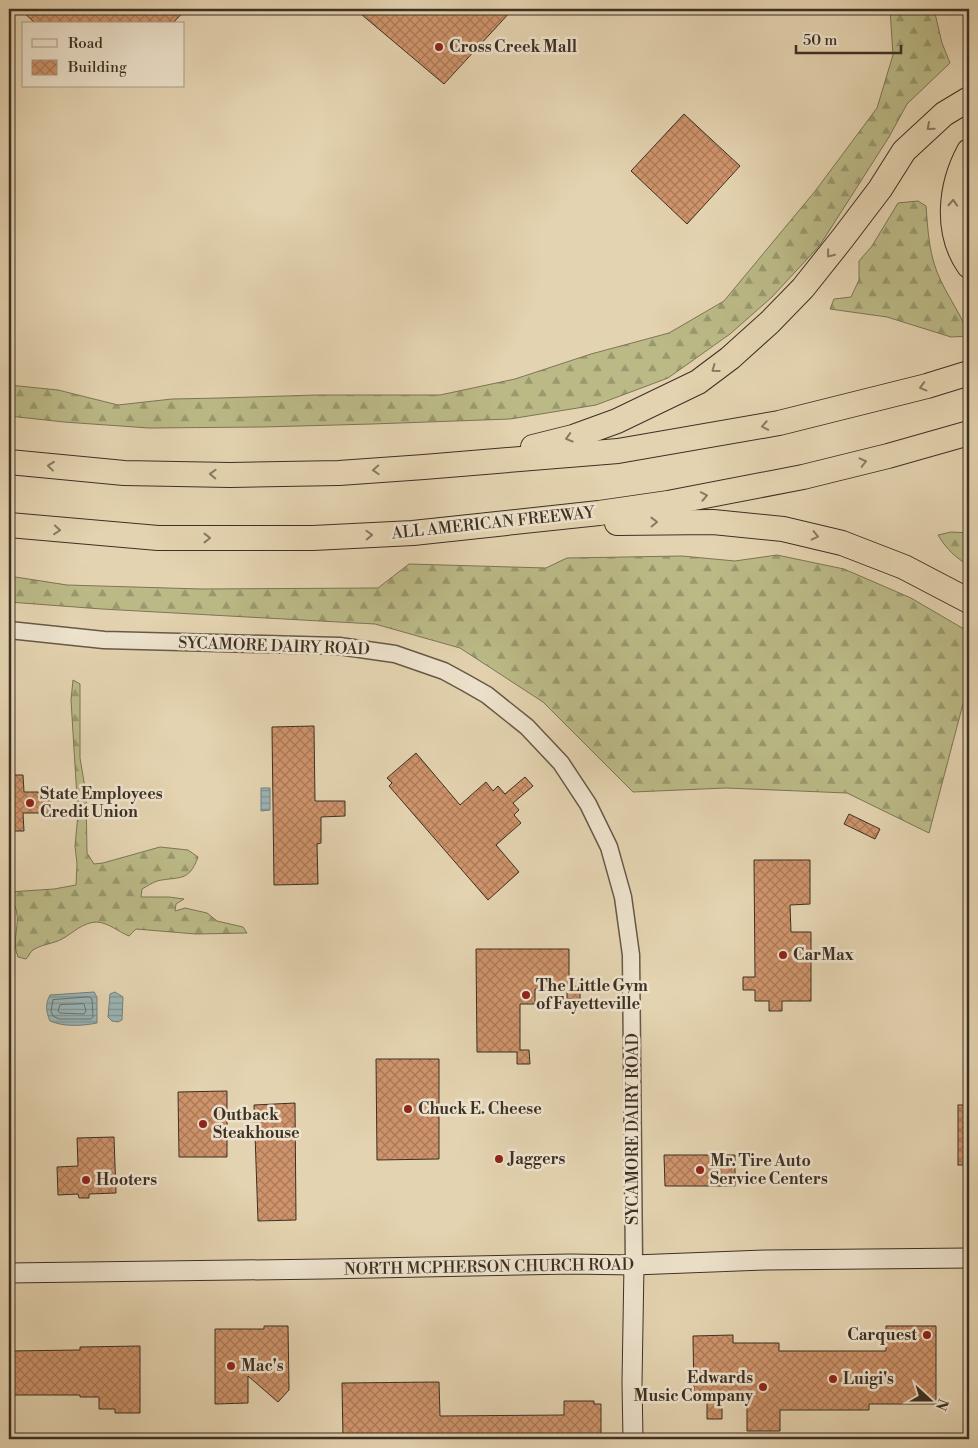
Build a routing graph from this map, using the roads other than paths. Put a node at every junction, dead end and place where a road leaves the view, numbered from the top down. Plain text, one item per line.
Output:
1 (969, 99) edge
2 (969, 151) edge
3 (969, 266) edge
4 (969, 373) edge
5 (969, 434) edge
6 (9, 462) edge
7 (424, 468) junction
8 (9, 525) edge
9 (465, 528) junction
10 (969, 601) edge
11 (9, 630) edge
12 (969, 1258) edge
13 (634, 1265) junction
14 (9, 1273) edge
15 (633, 1439) edge

1 -> 7 highway
3 -> 2 highway
4 -> 7 highway
9 -> 5 highway, ALL AMERICAN FREEWAY
7 -> 6 highway
8 -> 9 highway, ALL AMERICAN FREEWAY
9 -> 10 highway
11 - 13 street, SYCAMORE DAIRY ROAD
12 - 13 main road, NORTH MCPHERSON CHURCH ROAD
13 - 14 main road, NORTH MCPHERSON CHURCH ROAD
13 - 15 main road, SYCAMORE DAIRY ROAD

